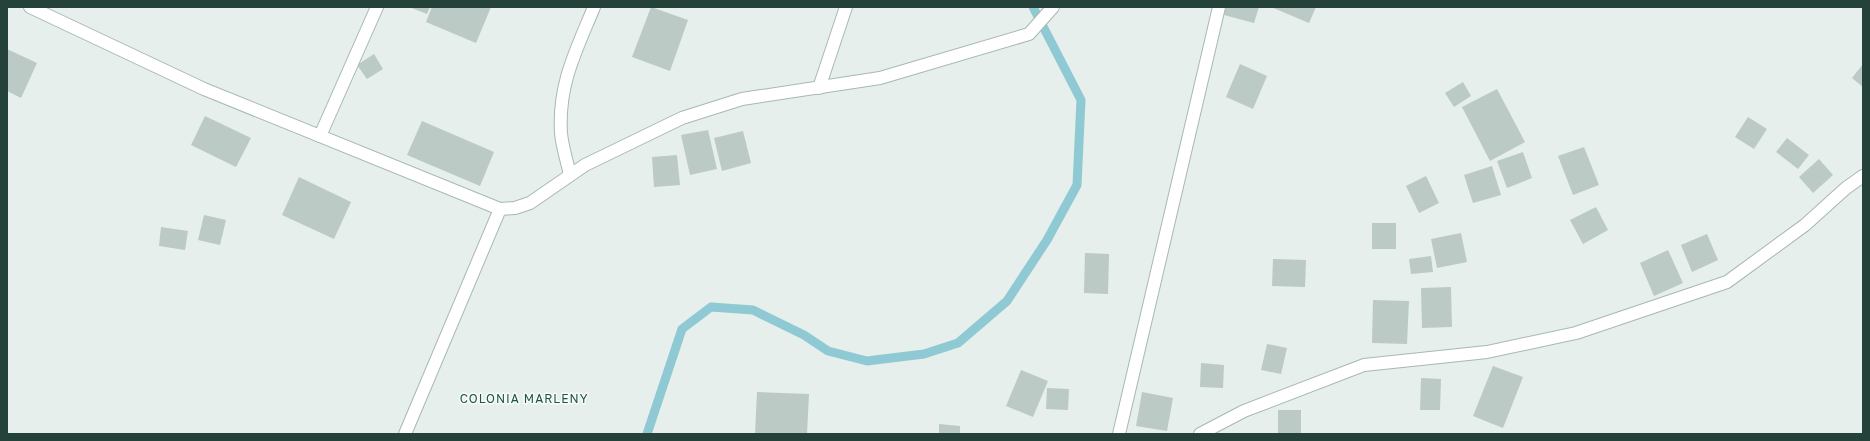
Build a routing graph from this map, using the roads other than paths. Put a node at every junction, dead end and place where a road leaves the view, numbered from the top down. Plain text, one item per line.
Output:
1 (30, 7) edge
2 (376, 7) edge
3 (594, 7) edge
4 (846, 7) edge
5 (1053, 7) edge
6 (1219, 7) edge
7 (819, 88) junction
8 (320, 136) junction
9 (570, 174) junction
10 (1863, 176) edge
11 (500, 209) junction
12 (405, 434) edge
13 (1119, 434) edge
14 (1200, 434) edge

1 - 8 street
2 - 8 street
3 - 9 street
4 - 7 street
5 - 7 street
6 - 13 street
7 - 9 street
8 - 11 street
9 - 11 street
10 - 14 street
11 - 12 street

